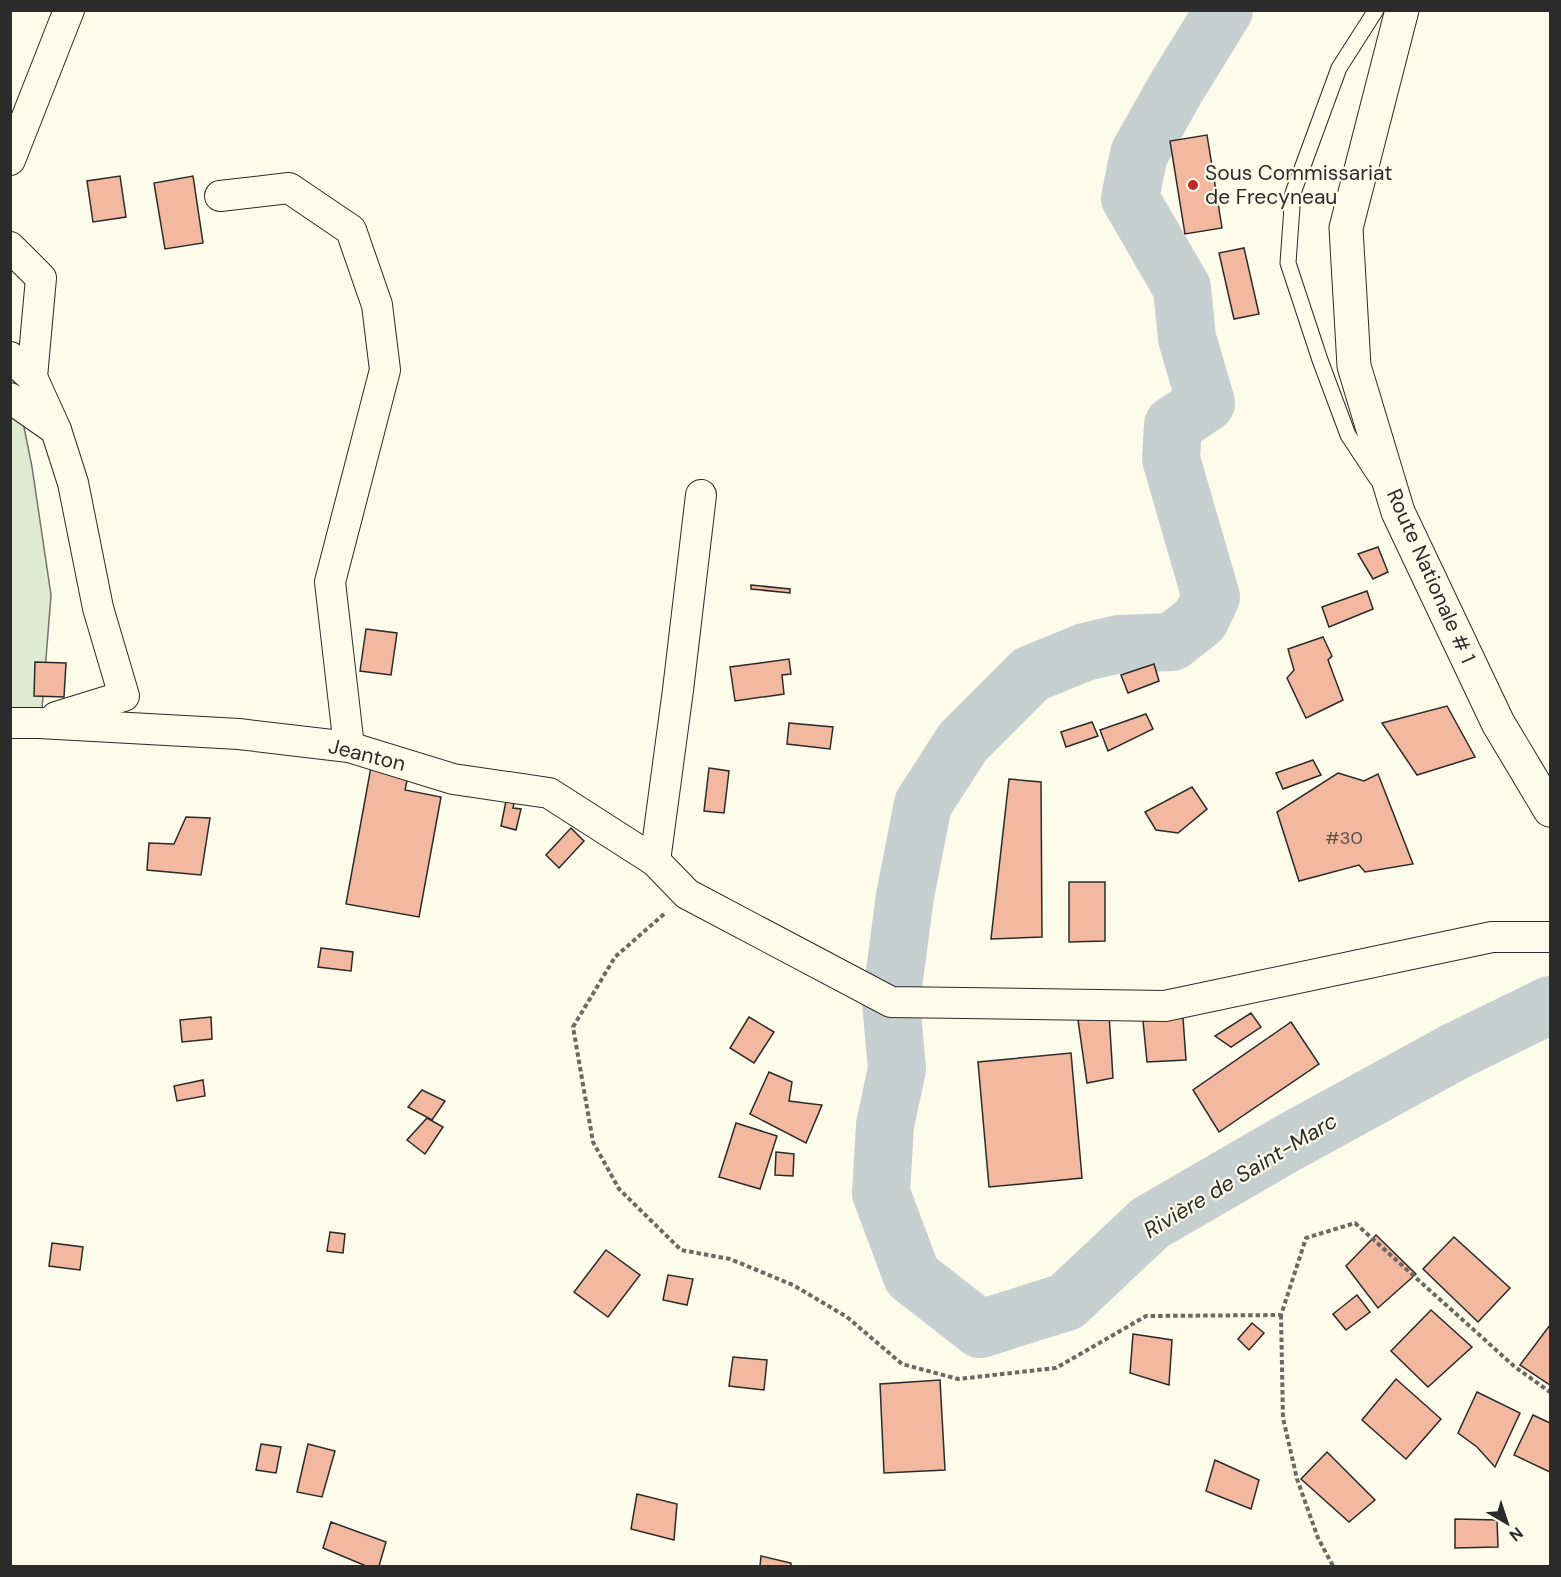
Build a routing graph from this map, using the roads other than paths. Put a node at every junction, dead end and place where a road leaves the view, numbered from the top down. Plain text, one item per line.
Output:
1 (69, 10) edge
2 (1376, 10) edge
3 (1402, 10) edge
4 (10, 160) edge
5 (220, 196) dead end
6 (10, 247) edge
7 (21, 367) edge
8 (10, 398) edge
9 (56, 430) junction
10 (701, 495) dead end
11 (1398, 512) junction
12 (25, 723) edge
13 (349, 747) junction
14 (1551, 810) edge
15 (654, 861) junction
16 (1551, 937) edge

1 - 4 street
2 - 11 lane
3 - 11 main road, Route Nationale # 1
5 - 13 street
6 - 7 street
7 - 9 street
8 - 9 street
9 - 12 street
10 - 15 street
11 - 14 main road, Route Nationale # 1
12 - 13 street, Jeanton
13 - 15 street, Jeanton
15 - 16 street, Jeanton

